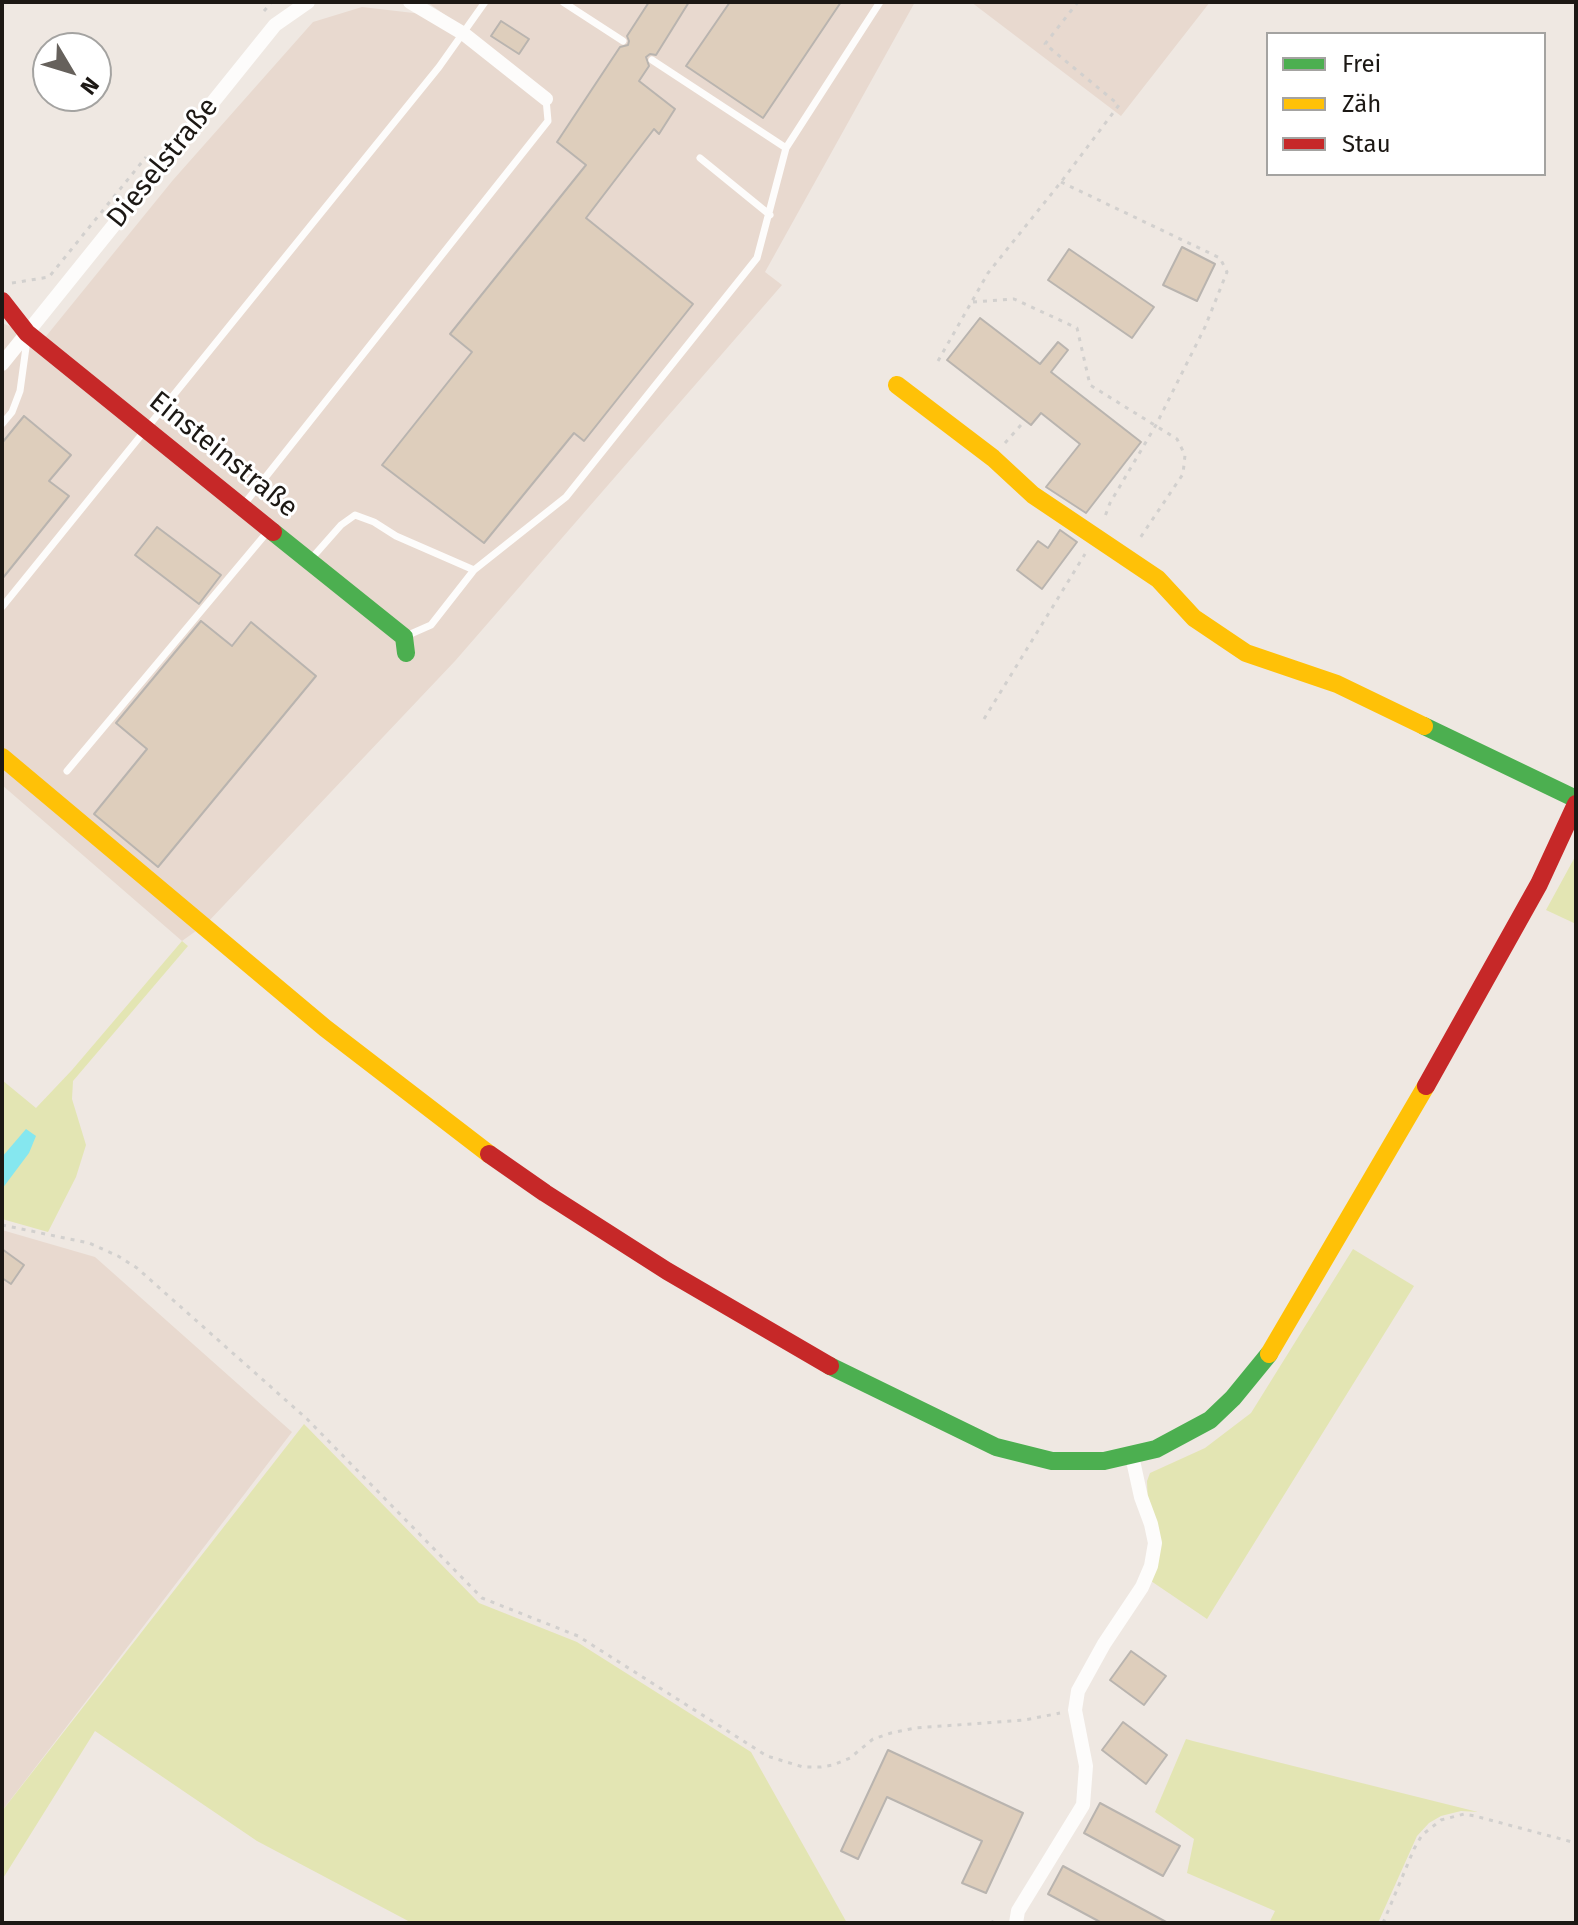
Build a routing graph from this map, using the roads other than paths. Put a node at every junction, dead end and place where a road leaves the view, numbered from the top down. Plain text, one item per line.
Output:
1 (308, 2) edge
2 (410, 2) edge
3 (485, 2) edge
4 (563, 2) edge
5 (880, 2) edge
6 (464, 34) junction
7 (623, 41) dead end
8 (652, 60) dead end
9 (546, 99) joint
10 (786, 148) junction
11 (700, 158) dead end
12 (770, 215) junction
13 (2, 301) edge
14 (27, 333) junction
15 (2, 364) edge
16 (897, 385) dead end
17 (2, 424) edge
18 (147, 430) junction
19 (242, 506) junction
20 (270, 529) junction
21 (309, 561) junction
22 (474, 570) junction
23 (2, 607) edge
24 (405, 645) joint
25 (2, 757) edge
26 (67, 771) dead end
27 (1576, 802) edge
28 (1132, 1456) junction
29 (1016, 1923) edge

1 - 14 street, Dieselstraße
2 - 6 street
3 - 6 lane
4 - 7 lane
5 - 10 lane
6 - 9 street
6 - 18 lane
8 - 10 lane
9 - 19 lane
10 - 12 lane
11 - 12 lane
12 - 22 lane
13 - 14 street, Einsteinstraße
14 - 15 street, Dieselstraße
14 - 17 lane
14 - 18 street, Einsteinstraße
16 - 27 street
18 - 19 street, Einsteinstraße
18 - 23 lane
19 - 20 street, Einsteinstraße
20 - 21 street, Einsteinstraße
20 - 26 lane
21 - 22 lane
21 - 24 street, Einsteinstraße
22 - 24 lane
25 - 28 street
27 - 28 street
28 - 29 street

